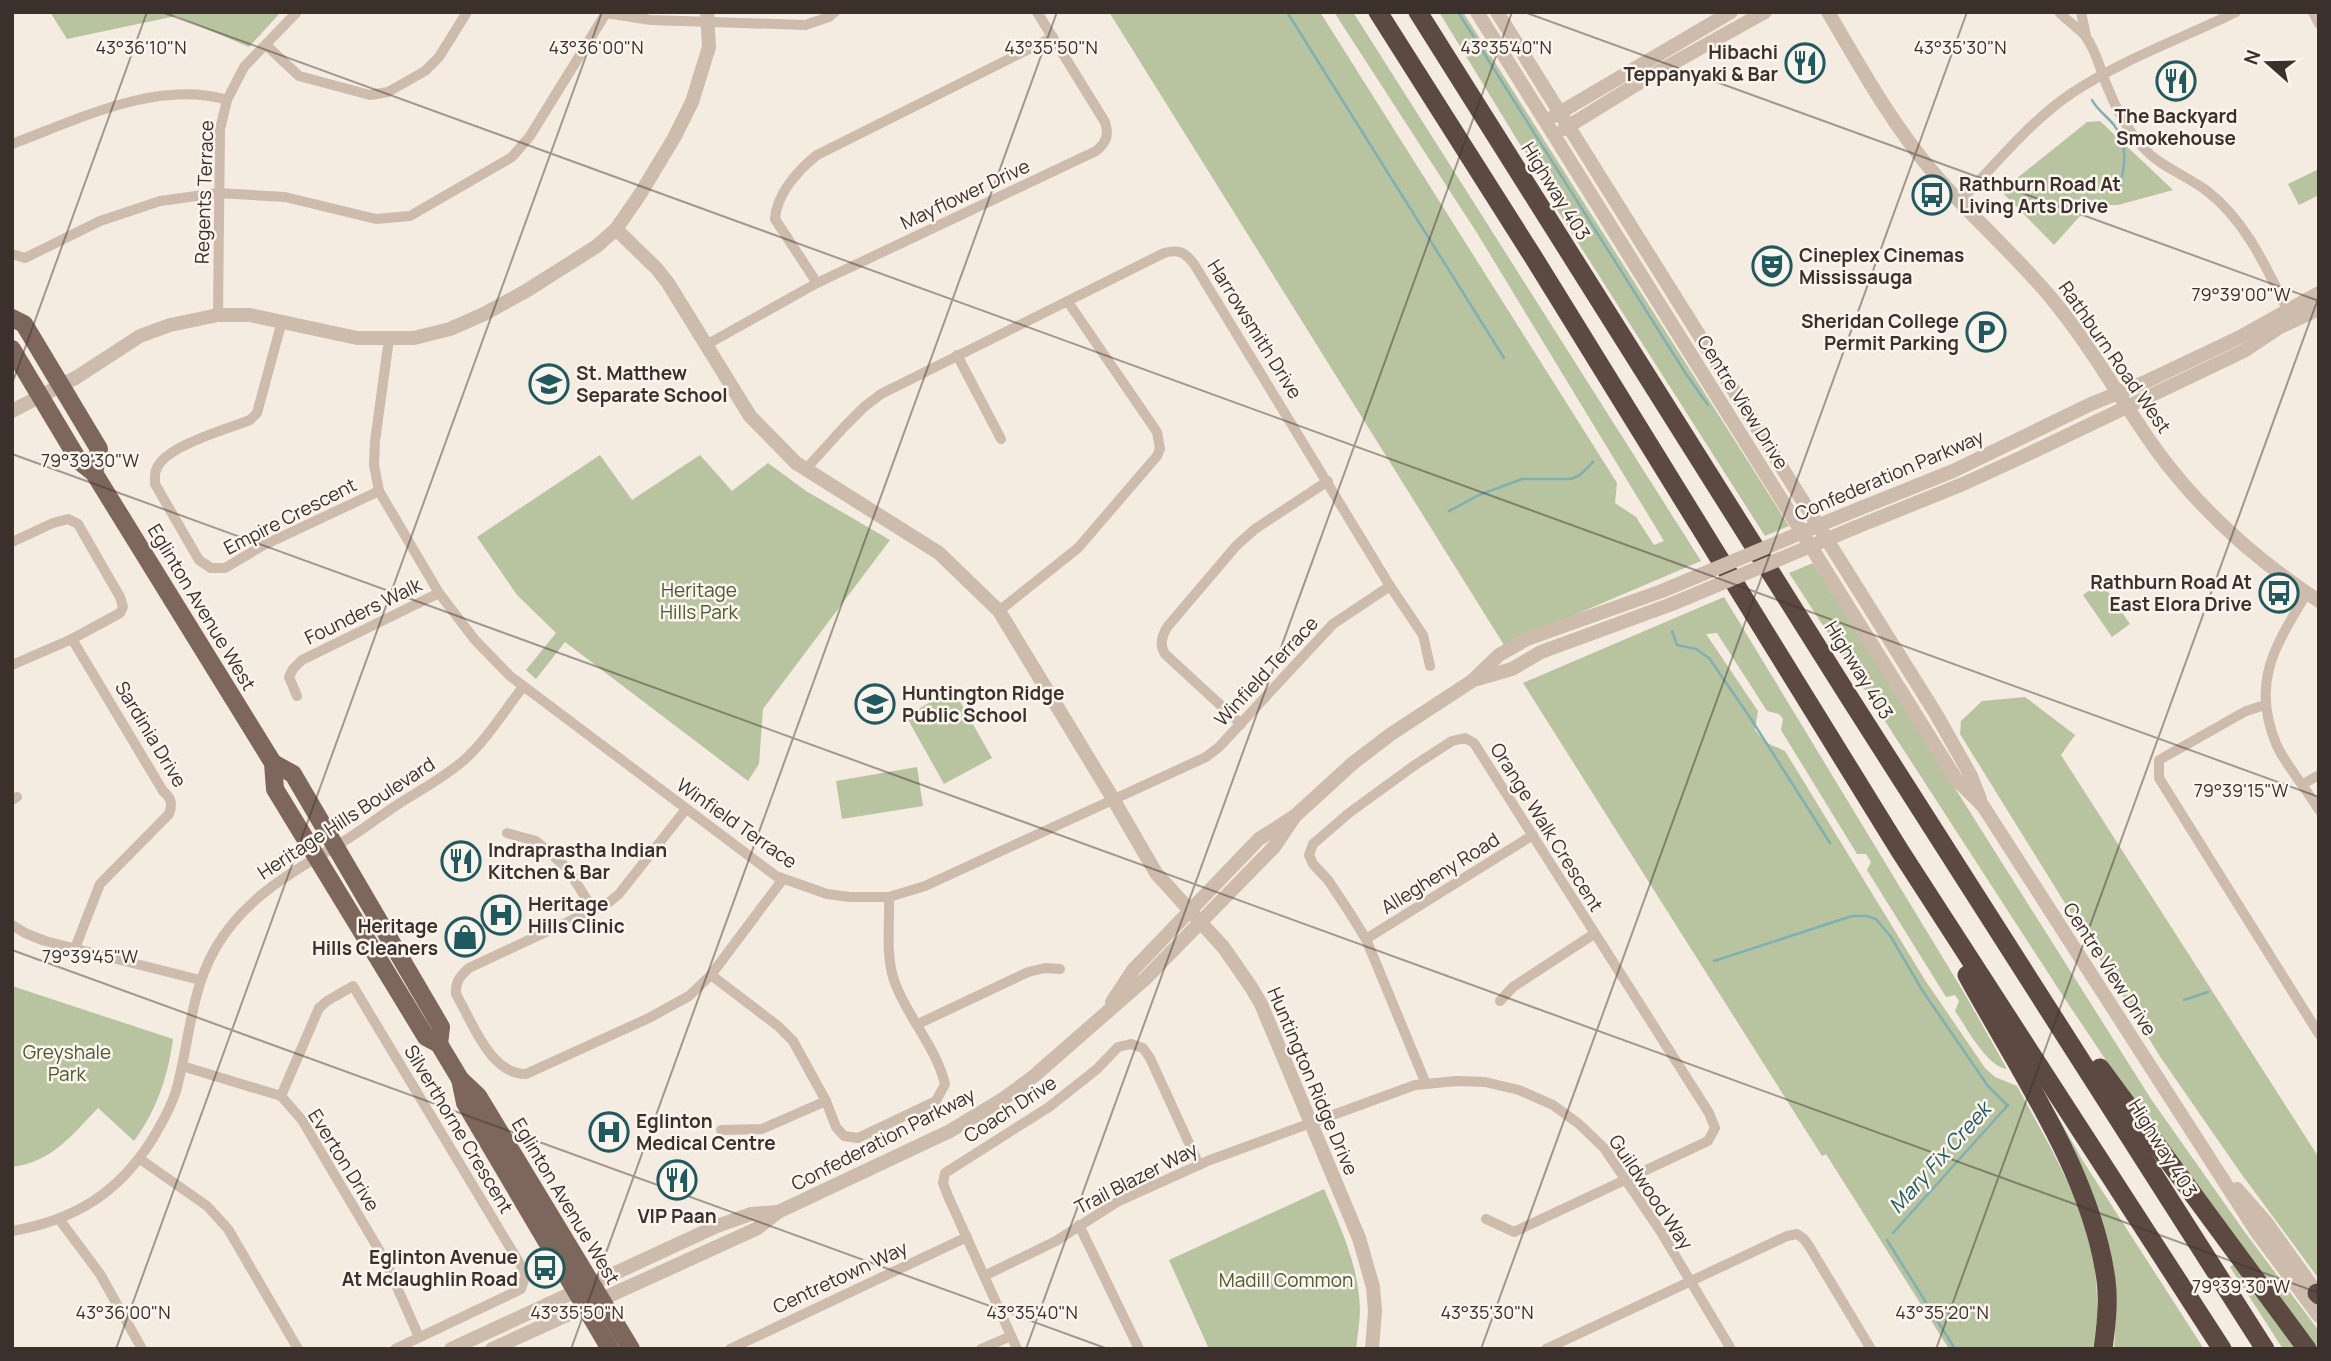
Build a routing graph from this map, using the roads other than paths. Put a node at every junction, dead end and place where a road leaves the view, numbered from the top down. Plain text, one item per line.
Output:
1 (297, 12) edge
2 (467, 12) edge
3 (835, 12) edge
4 (1037, 12) edge
5 (1378, 12) edge
6 (1418, 12) edge
7 (1478, 12) edge
8 (1497, 12) edge
9 (1731, 12) edge
10 (1765, 12) edge
11 (1828, 12) edge
12 (2059, 12) edge
13 (2081, 12) edge
14 (2236, 12) edge
15 (2313, 12) edge
16 (708, 18) edge
17 (2319, 24) edge
18 (2086, 36) junction
19 (1053, 37) junction
20 (265, 45) junction
21 (2102, 74) junction
22 (228, 100) junction
23 (1560, 112) junction
24 (1546, 121) junction
25 (1569, 125) junction
26 (1554, 135) junction
27 (12, 144) edge
28 (218, 193) junction
29 (1960, 201) junction
30 (616, 229) junction
31 (12, 254) edge
32 (817, 283) junction
33 (2319, 293) edge
34 (1068, 302) junction
35 (2287, 309) junction
36 (2319, 309) edge
37 (218, 315) junction
38 (12, 318) edge
39 (282, 321) junction
40 (389, 339) junction
41 (706, 345) junction
42 (12, 349) edge
43 (957, 355) junction
44 (61, 386) junction
45 (2117, 393) junction
46 (41, 396) junction
47 (2126, 406) junction
48 (12, 411) edge
49 (1001, 439) dead end
50 (805, 470) junction
51 (94, 473) junction
52 (1328, 481) junction
53 (379, 491) junction
54 (12, 542) edge
55 (1390, 586) junction
56 (439, 593) junction
57 (2313, 597) edge
58 (999, 611) junction
59 (72, 639) junction
60 (12, 665) edge
61 (1430, 666) dead end
62 (1472, 681) junction
63 (523, 687) junction
64 (297, 696) dead end
65 (2264, 705) junction
66 (1241, 724) junction
67 (273, 763) junction
68 (2319, 775) edge
69 (2303, 784) junction
70 (1114, 801) junction
71 (1983, 806) junction
72 (686, 809) junction
73 (2319, 810) edge
74 (1295, 816) junction
75 (507, 832) dead end
76 (1533, 835) junction
77 (336, 846) junction
78 (1900, 851) junction
79 (316, 858) junction
80 (783, 879) junction
81 (889, 897) junction
82 (594, 911) junction
83 (1189, 911) junction
84 (1200, 922) junction
85 (12, 925) edge
86 (1594, 934) junction
87 (1366, 939) junction
88 (75, 948) junction
89 (1060, 969) dead end
90 (711, 975) junction
91 (200, 980) junction
92 (1500, 1001) dead end
93 (2054, 1016) junction
94 (1102, 1018) junction
95 (918, 1024) junction
96 (2319, 1034) edge
97 (439, 1044) junction
98 (182, 1066) junction
99 (1426, 1084) junction
100 (281, 1096) junction
101 (826, 1101) junction
102 (1309, 1124) junction
103 (721, 1130) dead end
104 (2204, 1153) junction
105 (140, 1159) junction
106 (1199, 1165) junction
107 (1625, 1179) junction
108 (778, 1212) junction
109 (59, 1219) junction
110 (1486, 1219) dead end
111 (1079, 1225) junction
112 (12, 1231) edge
113 (967, 1237) junction
114 (984, 1276) junction
115 (1690, 1282) junction
116 (583, 1286) junction
117 (2318, 1295) edge
118 (594, 1304) junction
119 (2319, 1316) edge
120 (1011, 1336) junction
121 (419, 1337) junction
122 (142, 1349) edge
123 (298, 1349) edge
124 (395, 1349) edge
125 (451, 1349) edge
126 (492, 1349) edge
127 (610, 1349) edge
128 (631, 1349) edge
129 (730, 1349) edge
130 (981, 1349) edge
131 (1017, 1349) edge
132 (1139, 1349) edge
133 (1372, 1349) edge
134 (1546, 1349) edge
135 (1731, 1349) edge
136 (1871, 1349) edge
137 (2103, 1349) edge
138 (2222, 1349) edge
139 (2265, 1349) edge
140 (2307, 1349) edge

1 - 20 street, Regents Terrace
2 - 20 street
3 - 16 street
4 - 19 street, Mayflower Drive
5 - 78 highway
6 - 93 highway, Highway 403
7 - 24 street, Centre View Drive
8 - 23 street, Centre View Drive
9 - 23 street
10 - 25 street
11 - 29 street, Rathburn Road West
12 - 18 street
13 - 18 street
14 - 21 street
15 - 17 street
16 - 28 street
16 - 30 street
18 - 21 street
19 - 32 street
19 - 32 street, Mayflower Drive
20 - 22 street, Regents Terrace
21 - 29 street
21 - 35 street
22 - 27 street
22 - 28 street, Regents Terrace
23 - 24 street
23 - 25 street, Centre View Drive
24 - 26 street, Centre View Drive
25 - 26 street
25 - 71 street, Centre View Drive
26 - 71 street, Centre View Drive
28 - 31 street
28 - 37 street, Regents Terrace
29 - 45 street, Rathburn Road West
30 - 40 street
30 - 41 street, Huntington Ridge Drive
32 - 41 street, Mayflower Drive
33 - 35 street, Confederation Parkway
34 - 43 street, Harrowsmith Drive
34 - 52 street, Harrowsmith Drive
34 - 58 street
35 - 45 street, Confederation Parkway
36 - 47 street, Confederation Parkway
37 - 39 street
37 - 44 street
38 - 44 main road
39 - 40 street
39 - 53 street, Empire Crescent
40 - 53 street, Winfield Terrace
41 - 50 street, Huntington Ridge Drive
42 - 46 main road, Eglinton Avenue West
43 - 49 street
43 - 50 street, Harrowsmith Drive
44 - 46 street
44 - 51 main road
45 - 47 street, Rathburn Road West
45 - 62 street, Confederation Parkway, bridge
46 - 48 street
46 - 51 main road, Eglinton Avenue West
47 - 57 street, Rathburn Road West
47 - 62 street, Confederation Parkway, bridge
50 - 58 street, Huntington Ridge Drive
51 - 67 main road, Eglinton Avenue West
52 - 55 street, Harrowsmith Drive
52 - 66 street
53 - 56 street, Winfield Terrace
54 - 59 street
55 - 61 street, Harrowsmith Drive
55 - 66 street, Winfield Terrace
56 - 63 street, Winfield Terrace
56 - 64 street, Founders Walk
57 - 65 street
58 - 70 street, Huntington Ridge Drive
59 - 60 street
59 - 88 street, Sardinia Drive
62 - 74 street, Confederation Parkway
63 - 72 street, Winfield Terrace
63 - 77 street, Heritage Hills Boulevard
65 - 69 street
65 - 96 street
66 - 70 street, Winfield Terrace
67 - 77 main road, Eglinton Avenue West
67 - 79 main road, Eglinton Avenue West
68 - 69 street
69 - 73 street
70 - 81 street, Winfield Terrace
70 - 83 street, Huntington Ridge Drive
71 - 104 street, Centre View Drive
72 - 80 street, Winfield Terrace
72 - 82 street
74 - 83 street, Confederation Parkway
74 - 84 street, Confederation Parkway
75 - 82 street
76 - 86 street, Orange Walk Crescent
76 - 87 street, Allegheny Road
76 - 87 street, Orange Walk Crescent
77 - 79 street, Heritage Hills Boulevard
77 - 97 main road, Eglinton Avenue West
78 - 137 highway
78 - 138 highway
79 - 91 street, Heritage Hills Boulevard
79 - 97 main road, Eglinton Avenue West
80 - 81 street, Winfield Terrace
80 - 90 street
81 - 95 street
82 - 90 street
83 - 84 street, Huntington Ridge Drive
83 - 94 street, Confederation Parkway
84 - 94 street, Confederation Parkway
84 - 102 street, Huntington Ridge Drive
85 - 88 street
86 - 92 street
86 - 107 street, Orange Walk Crescent
87 - 99 street, Orange Walk Crescent
88 - 91 street
89 - 95 street
90 - 101 street
91 - 98 street, Heritage Hills Boulevard
93 - 139 highway, Highway 403
93 - 140 highway
94 - 108 street, Confederation Parkway
95 - 101 street
97 - 116 main road, Eglinton Avenue West
98 - 100 street
98 - 105 street, Heritage Hills Boulevard
99 - 102 street, Guildwood Way
99 - 107 street, Guildwood Way
100 - 121 street, Everton Drive
100 - 121 street, Silverthorne Crescent
101 - 103 street
102 - 106 street, Trail Blazer Way
102 - 133 street, Huntington Ridge Drive
104 - 117 street, Centre View Drive
104 - 119 street, Centre View Drive
105 - 109 street, Heritage Hills Boulevard
105 - 123 street
106 - 111 street, Trail Blazer Way
106 - 113 street, Coach Drive
107 - 110 street
107 - 115 street, Guildwood Way
108 - 116 street, Confederation Parkway
108 - 118 street, Confederation Parkway
109 - 112 street, Heritage Hills Boulevard
109 - 122 street
111 - 114 street, Trail Blazer Way
111 - 132 street
113 - 114 street, Coach Drive
113 - 129 street, Centretown Way
114 - 120 street, Coach Drive
115 - 134 street
115 - 135 street, Guildwood Way
115 - 136 street
116 - 118 main road, Eglinton Avenue West
116 - 125 street, Confederation Parkway
118 - 126 street, Confederation Parkway
118 - 127 main road, Eglinton Avenue West
118 - 128 main road, Eglinton Avenue West
120 - 130 street
120 - 131 street, Coach Drive
121 - 124 street, Silverthorne Crescent

